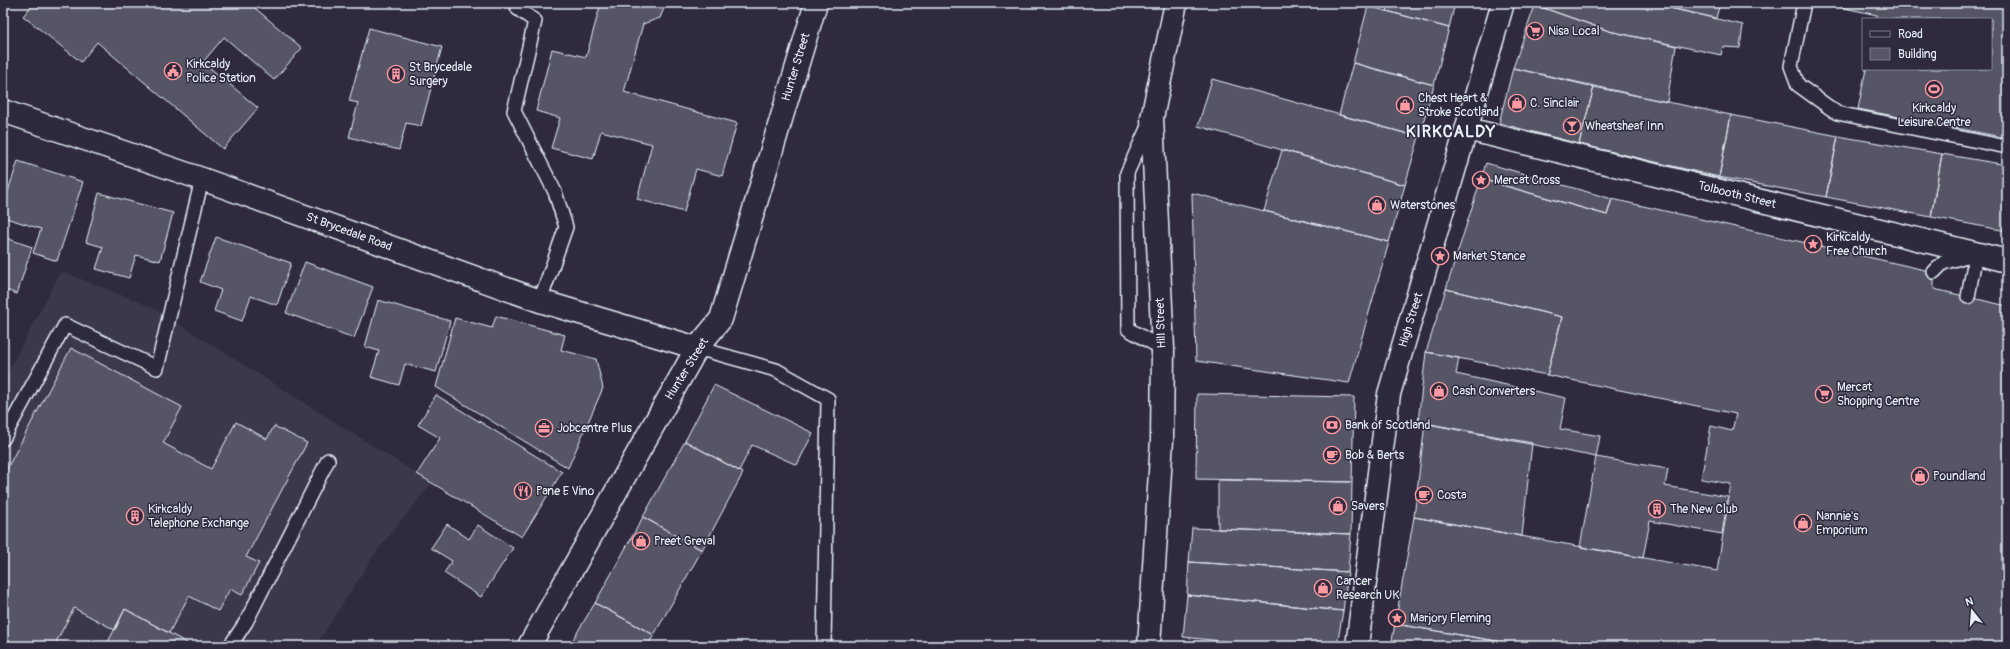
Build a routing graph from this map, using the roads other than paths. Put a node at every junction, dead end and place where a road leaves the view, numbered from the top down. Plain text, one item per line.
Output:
1 (516, 3) edge
2 (816, 3) edge
3 (1176, 3) edge
4 (1503, 3) edge
5 (1804, 3) edge
6 (3, 111) edge
7 (1152, 118) junction
8 (1468, 129) junction
9 (2007, 147) edge
10 (202, 179) junction
11 (1976, 253) junction
12 (2007, 261) edge
13 (1934, 272) dead end
14 (1968, 297) dead end
15 (540, 301) junction
16 (697, 348) junction
17 (1162, 352) junction
18 (3, 439) edge
19 (328, 460) dead end
20 (230, 646) edge
21 (529, 646) edge
22 (824, 646) edge
23 (1149, 646) edge
24 (1357, 646) edge

1 - 15 lane
2 - 16 street, Hunter Street
3 - 7 street, Hill Street
4 - 8 street, High Street
5 - 9 lane
6 - 10 street, St Brycedale Road
7 - 17 street, Hill Street
7 - 17 lane
8 - 11 street, Tolbooth Street
8 - 24 street, High Street
10 - 15 street, St Brycedale Road
10 - 18 lane
11 - 12 street, Tolbooth Street
11 - 13 lane
11 - 14 lane
15 - 16 street, St Brycedale Road
16 - 21 street, Hunter Street
16 - 22 lane
17 - 23 street, Hill Street
19 - 20 lane

